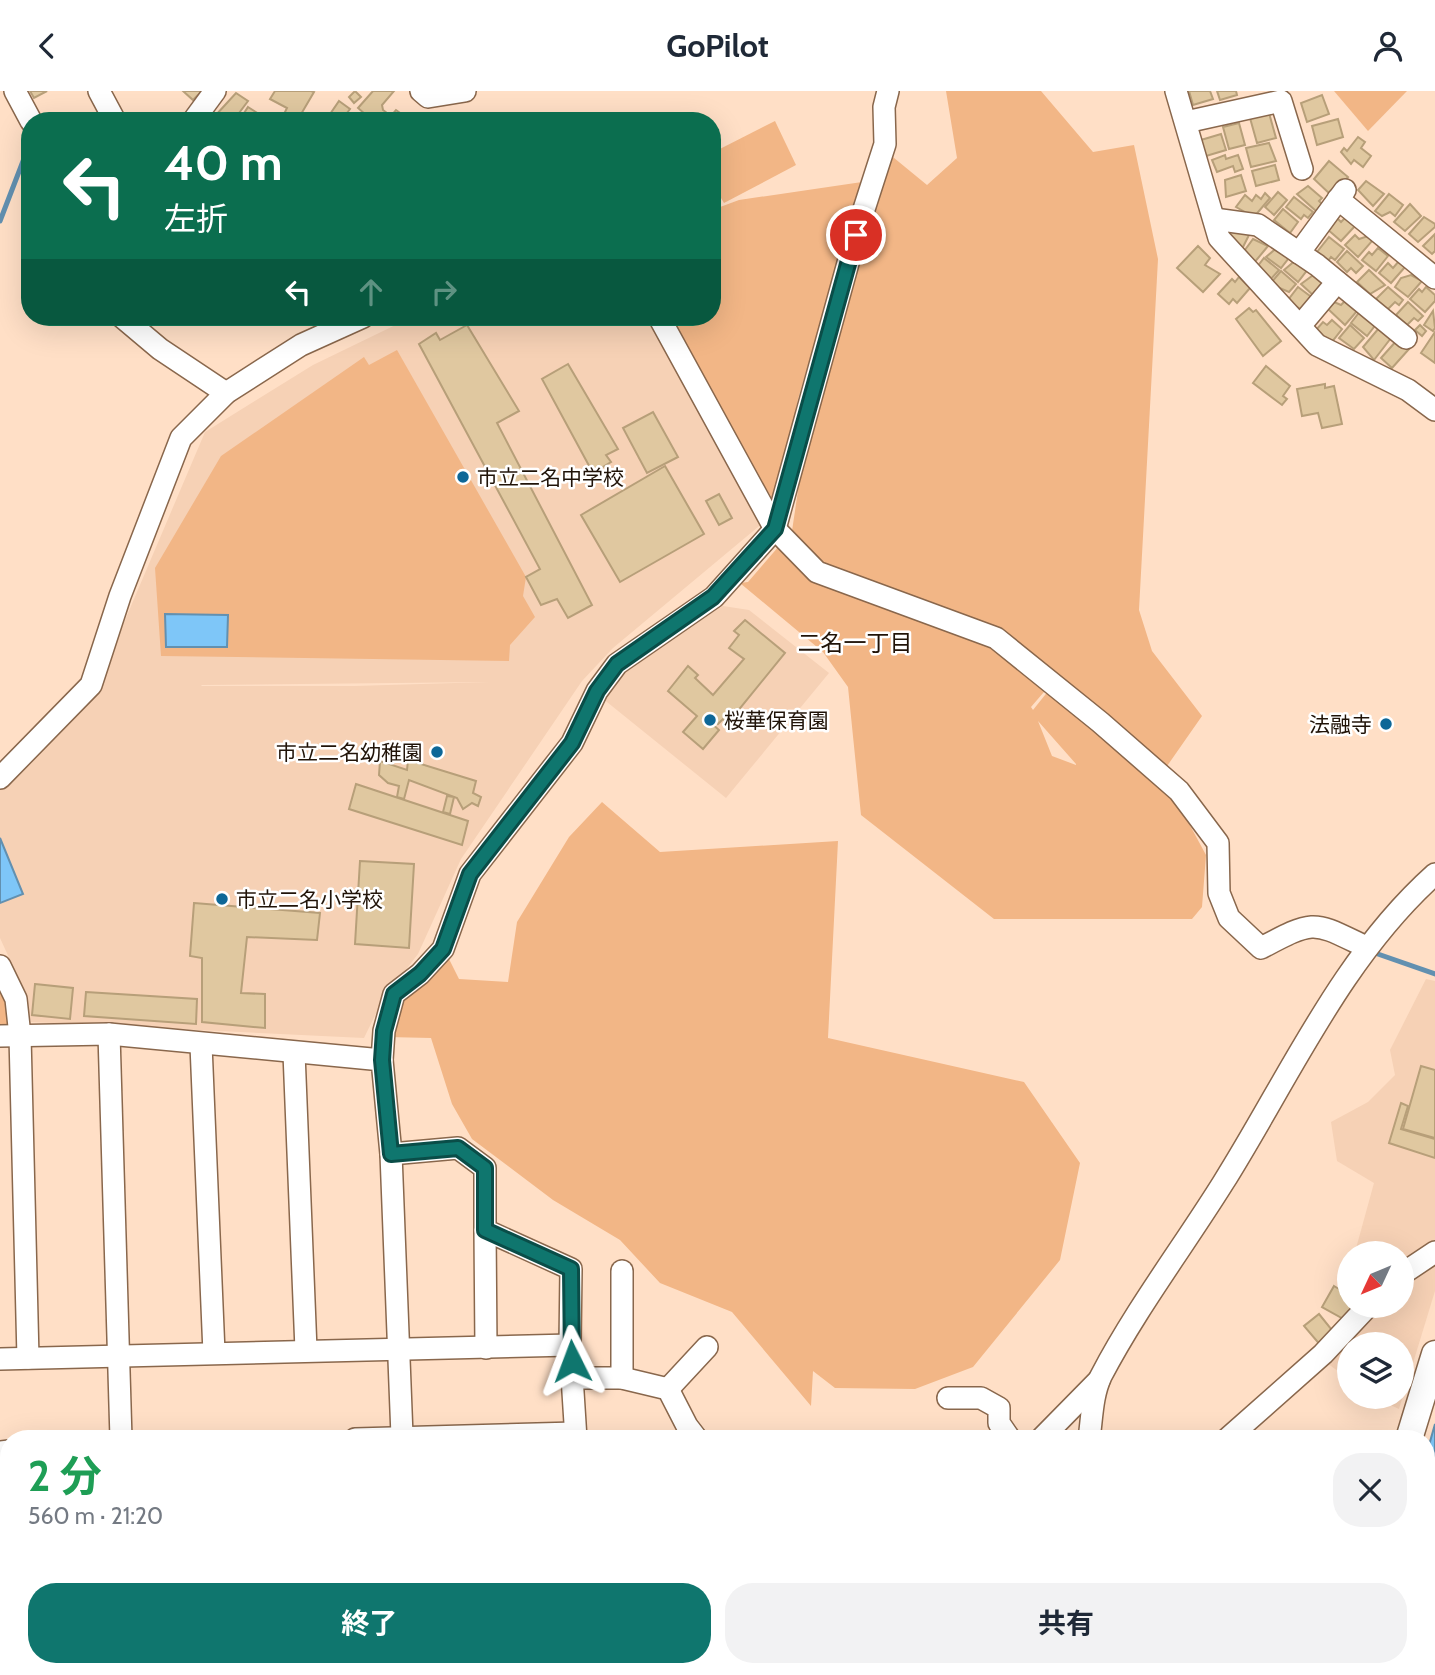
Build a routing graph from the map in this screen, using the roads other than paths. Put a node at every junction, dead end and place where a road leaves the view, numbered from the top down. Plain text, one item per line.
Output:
1 (15, 91) edge
2 (99, 91) edge
3 (215, 91) edge
4 (421, 91) edge
5 (465, 91) edge
6 (888, 91) edge
7 (1176, 91) edge
8 (26, 112) edge
9 (110, 112) edge
10 (200, 112) edge
11 (1186, 122) junction
12 (1302, 169) dead end
13 (1213, 219) junction
14 (1298, 253) junction
15 (1435, 278) edge
16 (1337, 282) junction
17 (1300, 325) junction
18 (133, 326) edge
19 (343, 326) edge
20 (664, 326) edge
21 (1406, 338) dead end
22 (226, 393) junction
23 (1435, 409) edge
24 (775, 529) junction
25 (0, 778) edge
26 (1435, 874) edge
27 (1366, 947) junction
28 (0, 966) edge
29 (109, 1034) junction
30 (10, 1036) edge
31 (201, 1045) junction
32 (294, 1053) junction
33 (382, 1060) junction
34 (391, 1154) junction
35 (485, 1230) junction
36 (1435, 1252) edge
37 (1414, 1266) edge
38 (622, 1271) dead end
39 (1357, 1318) edge
40 (570, 1345) junction
41 (400, 1347) junction
42 (707, 1347) dead end
43 (486, 1348) junction
44 (306, 1349) junction
45 (214, 1353) junction
46 (1435, 1354) edge
47 (121, 1356) junction
48 (28, 1358) junction
49 (0, 1359) edge
50 (574, 1378) junction
51 (622, 1378) junction
52 (1101, 1378) junction
53 (668, 1389) junction
54 (948, 1398) dead end
55 (121, 1430) edge
56 (402, 1430) edge
57 (575, 1430) edge
58 (690, 1430) edge
59 (1004, 1430) edge
60 (1050, 1430) edge
61 (1090, 1430) edge
62 (1237, 1430) edge
63 (1412, 1430) edge

1 - 8 street
2 - 9 street
3 - 10 street
4 - 5 street
6 - 24 street
7 - 11 street
11 - 12 street
11 - 13 street
13 - 14 street
13 - 17 street
14 - 15 street
14 - 16 street
16 - 17 street
16 - 21 street
17 - 23 street
18 - 22 street
19 - 22 street
20 - 24 street
22 - 25 street
24 - 27 street
24 - 33 street
26 - 27 street
27 - 52 street
28 - 30 street
29 - 30 street
29 - 31 street
29 - 47 street
30 - 48 street
31 - 32 street
31 - 45 street
32 - 33 street
32 - 44 street
33 - 34 street
34 - 35 street
34 - 41 street
35 - 40 street
35 - 43 street
36 - 37 street
38 - 51 street
39 - 62 street
40 - 43 street
40 - 50 street
41 - 43 street
41 - 44 street
41 - 56 street
42 - 53 street
44 - 45 street
45 - 47 street
46 - 63 main road
47 - 48 street
47 - 55 street
48 - 49 street
50 - 51 street
50 - 57 street
51 - 53 street
52 - 60 street
52 - 61 street
53 - 58 street
54 - 59 street

